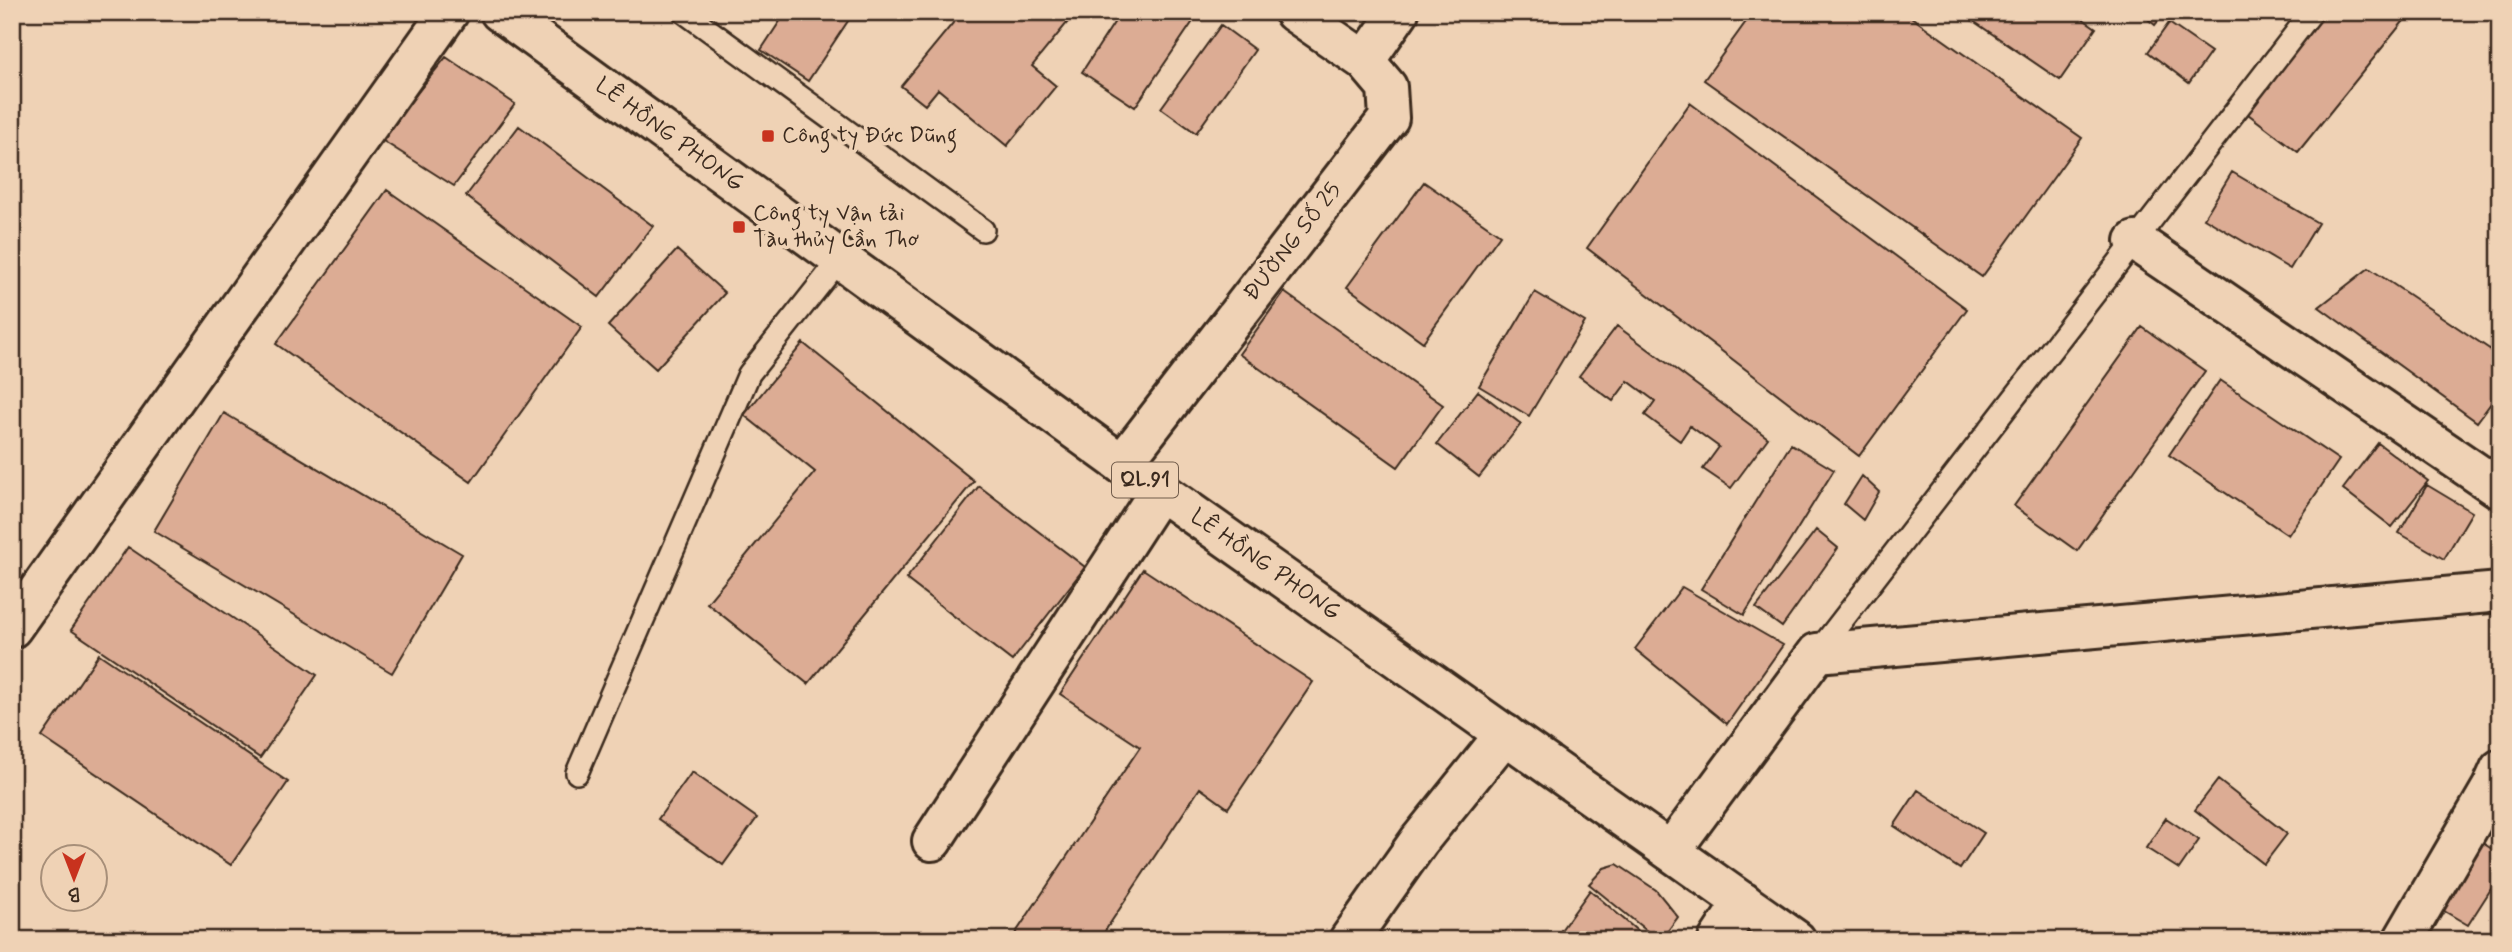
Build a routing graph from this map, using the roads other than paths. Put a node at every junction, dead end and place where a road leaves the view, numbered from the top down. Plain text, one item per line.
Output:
1 (449, 12) edge
2 (500, 12) edge
3 (684, 12) edge
4 (1294, 12) edge
5 (1399, 12) edge
6 (2312, 12) edge
7 (1365, 61) junction
8 (984, 230) dead end
9 (2135, 241) junction
10 (840, 260) junction
11 (1122, 464) junction
12 (2500, 489) edge
13 (1160, 490) junction
14 (2500, 592) edge
15 (12, 628) edge
16 (1817, 653) junction
17 (1504, 734) junction
18 (2500, 769) edge
19 (577, 773) dead end
20 (932, 841) dead end
21 (1671, 851) junction
22 (1743, 902) junction
23 (1349, 940) edge
24 (1718, 940) edge
25 (1796, 940) edge
26 (2403, 940) edge

1 - 15 main road
2 - 10 main road, LÊ HỒNG PHONG / QL.91
3 - 8 lane
4 - 7 main road, ĐƯỜNG SỐ 25
5 - 7 main road
6 - 9 lane
7 - 11 main road, ĐƯỜNG SỐ 25
9 - 12 main road
9 - 16 lane
10 - 11 main road, LÊ HỒNG PHONG / QL.91
10 - 19 lane
11 - 13 main road, LÊ HỒNG PHONG / QL.91
13 - 17 main road, LÊ HỒNG PHONG / QL.91
13 - 20 main road
14 - 16 main road
16 - 21 main road
17 - 21 main road, LÊ HỒNG PHONG / QL.91
17 - 23 main road
18 - 26 main road
21 - 22 main road, LÊ HỒNG PHONG / QL.91
22 - 24 main road
22 - 25 main road, LÊ HỒNG PHONG / QL.91

